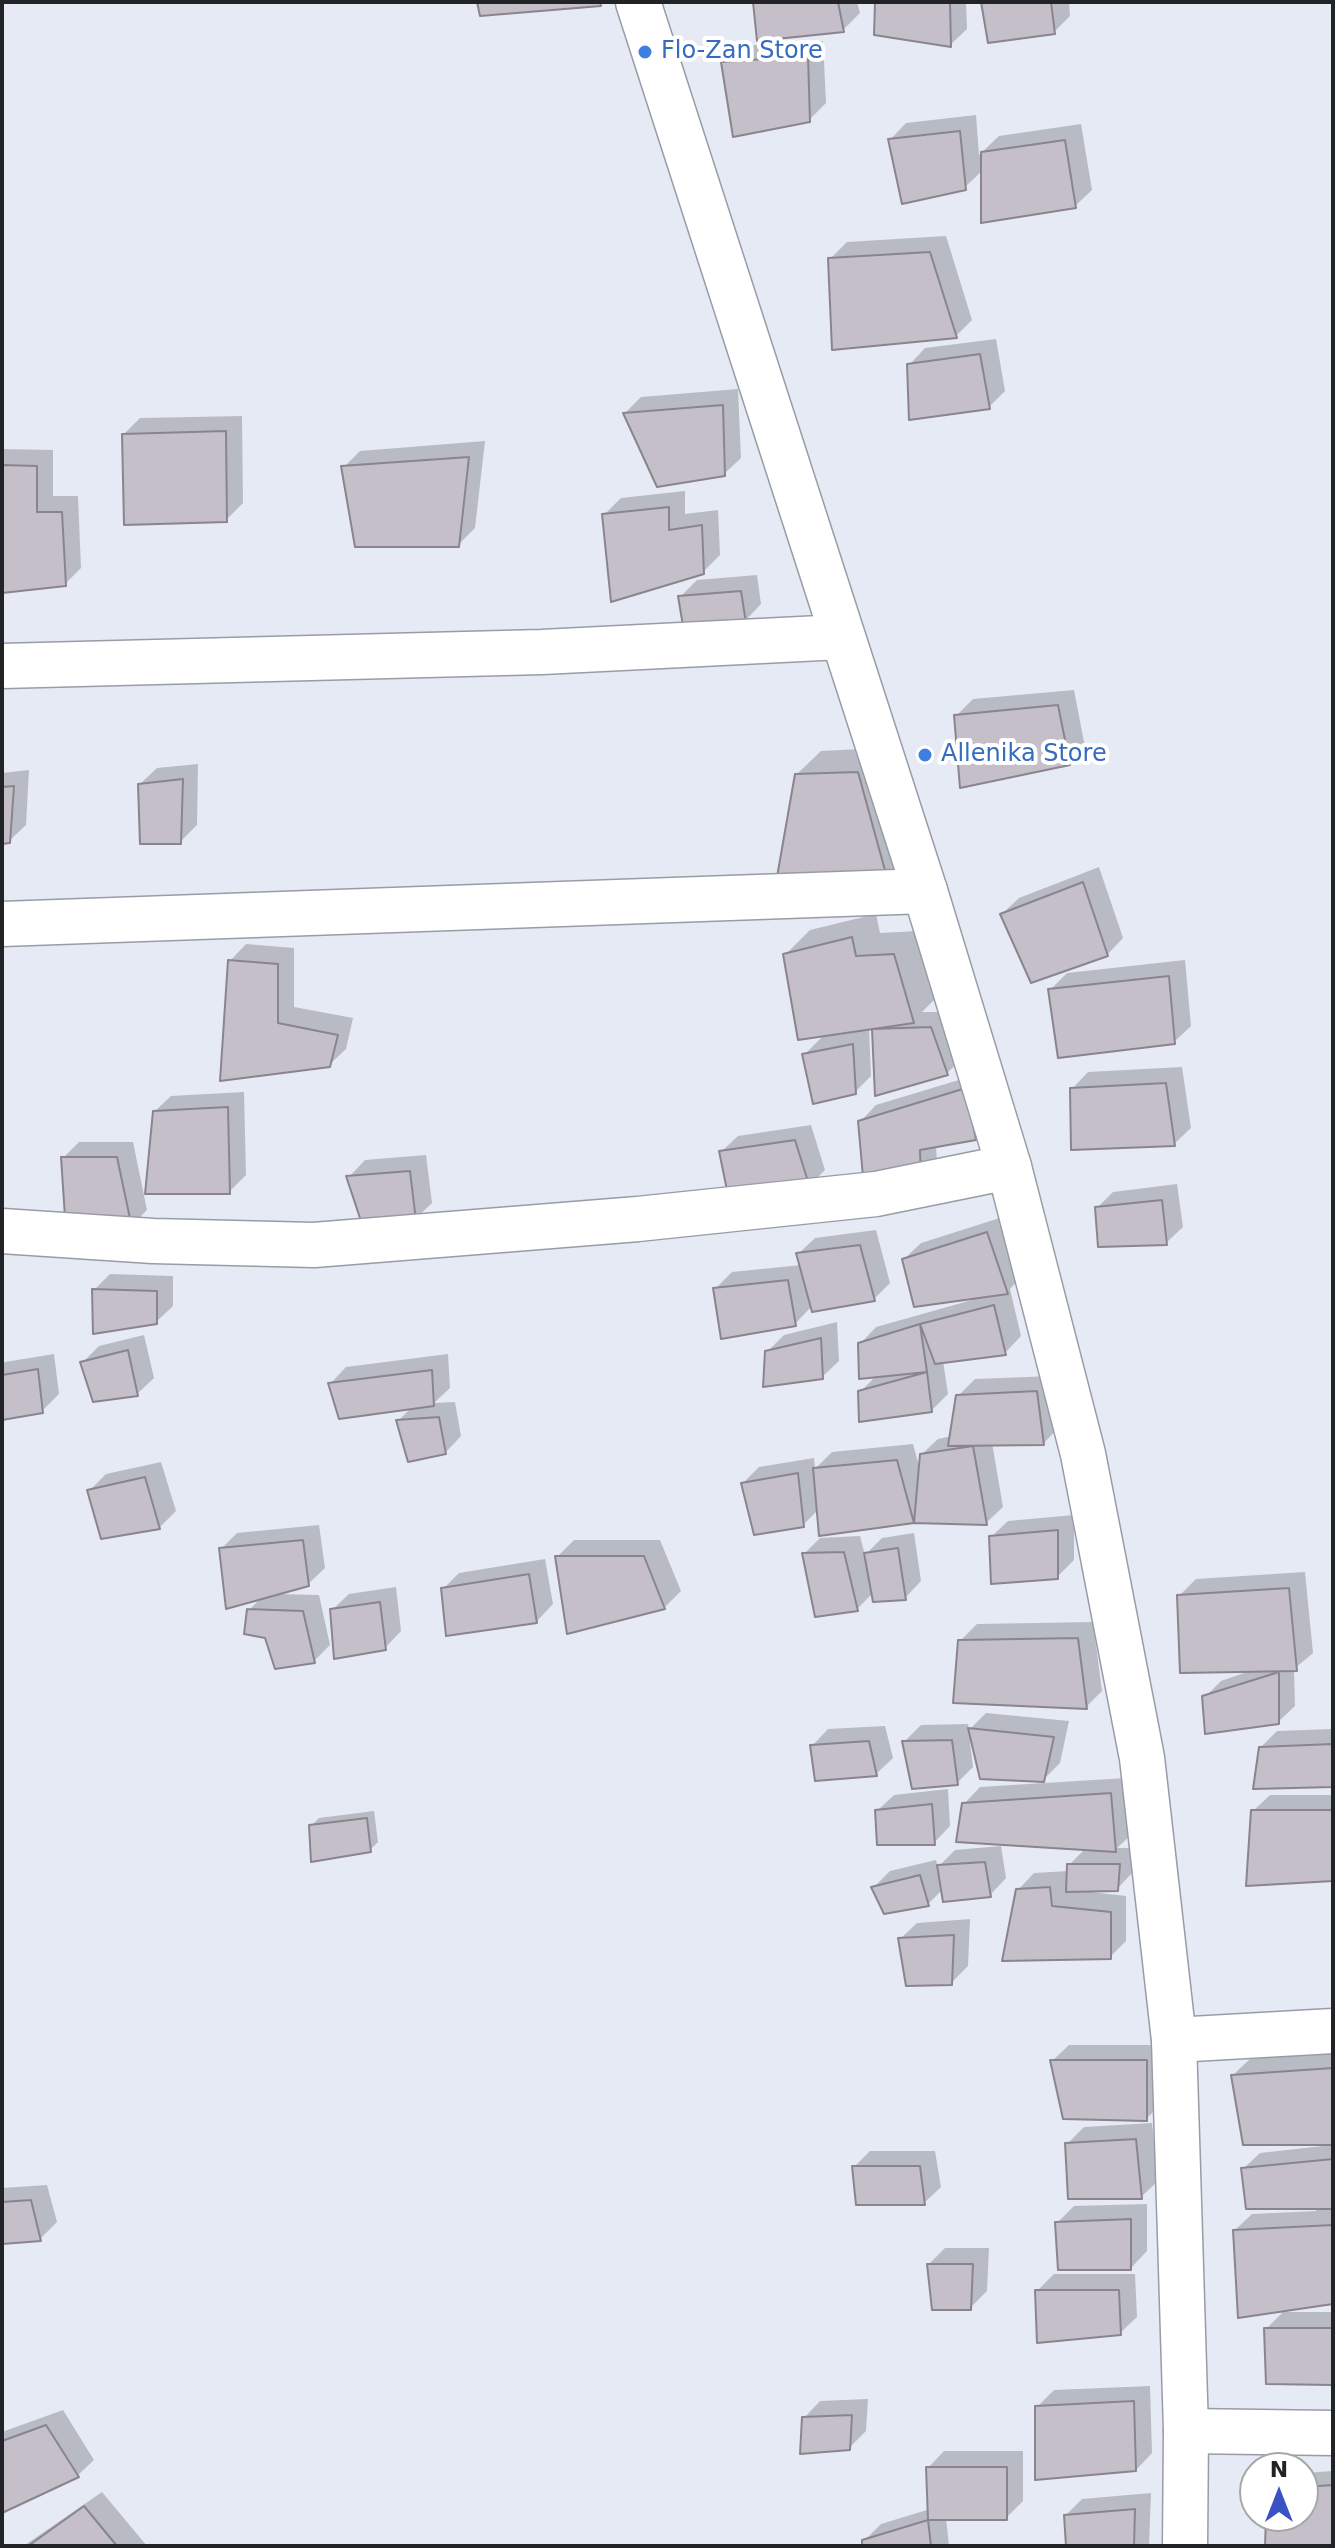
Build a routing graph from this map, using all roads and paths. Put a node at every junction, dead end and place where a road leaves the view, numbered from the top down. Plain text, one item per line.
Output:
1 (638, 2) edge
2 (841, 637) junction
3 (2, 666) edge
4 (925, 891) junction
5 (2, 924) edge
6 (1009, 1167) junction
7 (2, 1231) edge
8 (1333, 2031) edge
9 (1174, 2040) junction
10 (1186, 2431) junction
11 (1333, 2433) edge
12 (1185, 2546) edge

1 - 2 street
2 - 3 street
2 - 4 street
4 - 5 street
4 - 6 street
6 - 7 street
6 - 9 street
8 - 9 street
9 - 10 street
10 - 11 street
10 - 12 street

